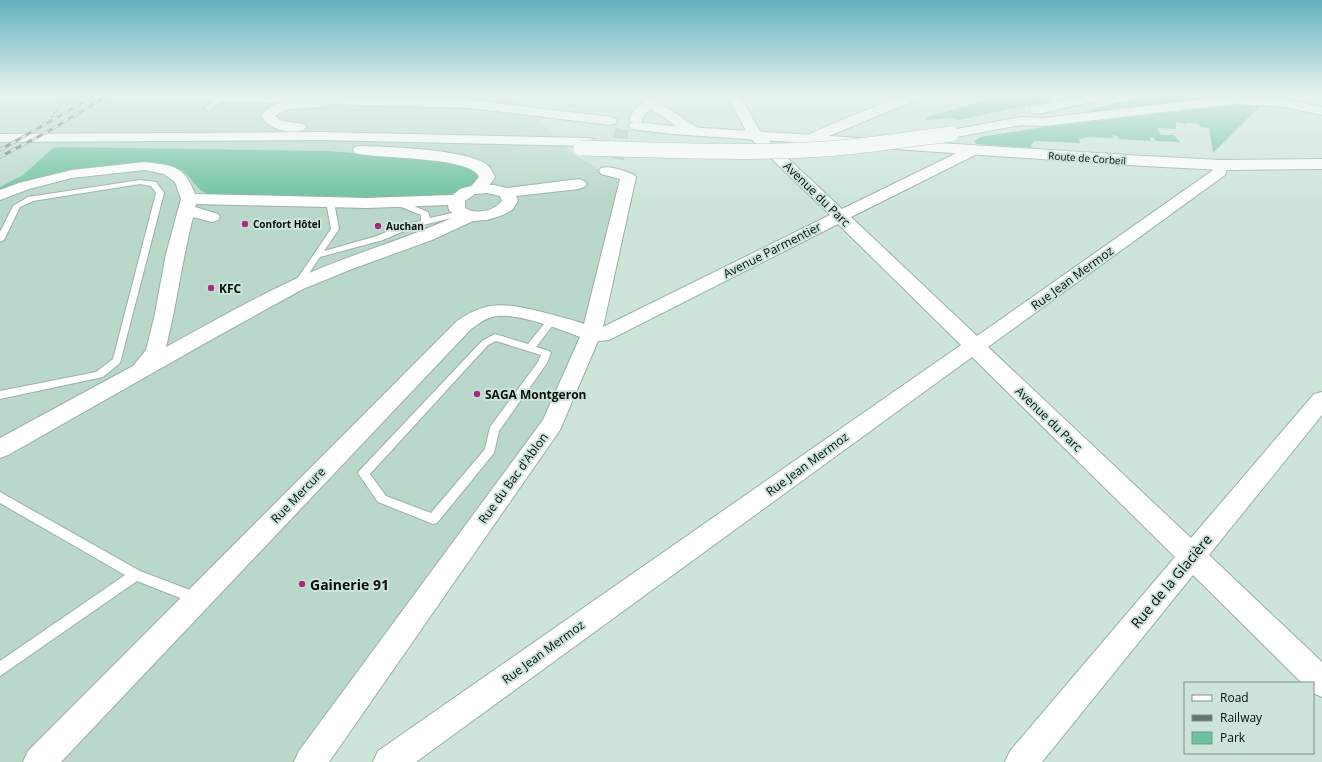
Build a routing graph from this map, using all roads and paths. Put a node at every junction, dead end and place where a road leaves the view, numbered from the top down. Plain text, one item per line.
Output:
1 (314, 130) edge
2 (684, 130) edge
3 (753, 130) edge
4 (833, 130) edge
5 (948, 130) joint
6 (952, 130) edge
7 (693, 131) joint
8 (755, 135) junction
9 (358, 136) junction
10 (0, 138) edge
11 (812, 138) junction
12 (286, 143) junction
13 (0, 144) edge
14 (585, 145) junction
15 (974, 150) junction
16 (778, 156) junction
17 (617, 159) tunnel mouth
18 (1322, 164) edge
19 (1221, 165) junction
20 (606, 171) junction
21 (52, 179) junction
22 (477, 189) junction
23 (0, 195) edge
24 (507, 199) junction
25 (330, 202) junction
26 (399, 203) junction
27 (187, 204) junction
28 (0, 208) edge
29 (462, 210) junction
30 (839, 216) junction
31 (212, 217) dead end
32 (423, 223) junction
33 (0, 240) edge
34 (318, 254) junction
35 (297, 285) junction
36 (164, 318) junction
37 (551, 321) junction
38 (591, 335) junction
39 (191, 342) junction
40 (975, 347) junction
41 (530, 348) junction
42 (138, 372) junction
43 (0, 395) edge
44 (1322, 400) edge
45 (0, 449) edge
46 (0, 497) edge
47 (1192, 557) junction
48 (136, 575) junction
49 (198, 599) junction
50 (0, 669) edge
51 (1322, 682) edge
52 (38, 762) edge
53 (310, 762) edge
54 (389, 762) edge
55 (1021, 762) edge

1 - 9 main road
2 - 7 main road, Route de Corbeil
3 - 8 street
4 - 11 street, Avenue du Parc
5 - 6 main road
5 - 14 main road, bridge
7 - 8 main road, Route de Corbeil
8 - 11 main road, Route de Corbeil
8 - 16 street, Avenue du Parc
9 - 10 main road
9 - 14 main road
11 - 15 main road, Route de Corbeil
11 - 16 street, Avenue du Parc
12 - 13 main road
12 - 14 main road
12 - 22 main road
15 - 19 main road, Route de Corbeil
15 - 30 street, Avenue Parmentier
16 - 30 street, Avenue du Parc
17 - 20 street
18 - 19 main road, Route de Corbeil
19 - 40 street, Rue Jean Mermoz
20 - 24 street
20 - 38 street, Rue du Bac d'Ablon
21 - 23 street
21 - 27 street
21 - 28 street
22 - 24 street
22 - 29 street
24 - 29 street
25 - 26 street
25 - 27 street
25 - 34 lane
26 - 29 street
26 - 32 lane
27 - 31 street
27 - 36 street
29 - 32 lane
29 - 35 street
30 - 38 street, Avenue Parmentier
30 - 40 street, Avenue du Parc
32 - 34 lane
33 - 43 lane
34 - 35 lane
35 - 39 street
36 - 39 street
36 - 42 street
37 - 38 street, Rue Mercure
37 - 41 lane
37 - 49 street, Rue Mercure
38 - 53 street, Rue du Bac d'Ablon
39 - 42 street
40 - 47 street, Avenue du Parc
40 - 54 street, Rue Jean Mermoz
41 - 41 lane
42 - 45 street
44 - 47 street, Rue de la Glacière
46 - 48 lane
47 - 51 street, Avenue du Parc
47 - 55 street, Rue de la Glacière
48 - 49 lane
48 - 50 lane
49 - 52 street, Rue Mercure

